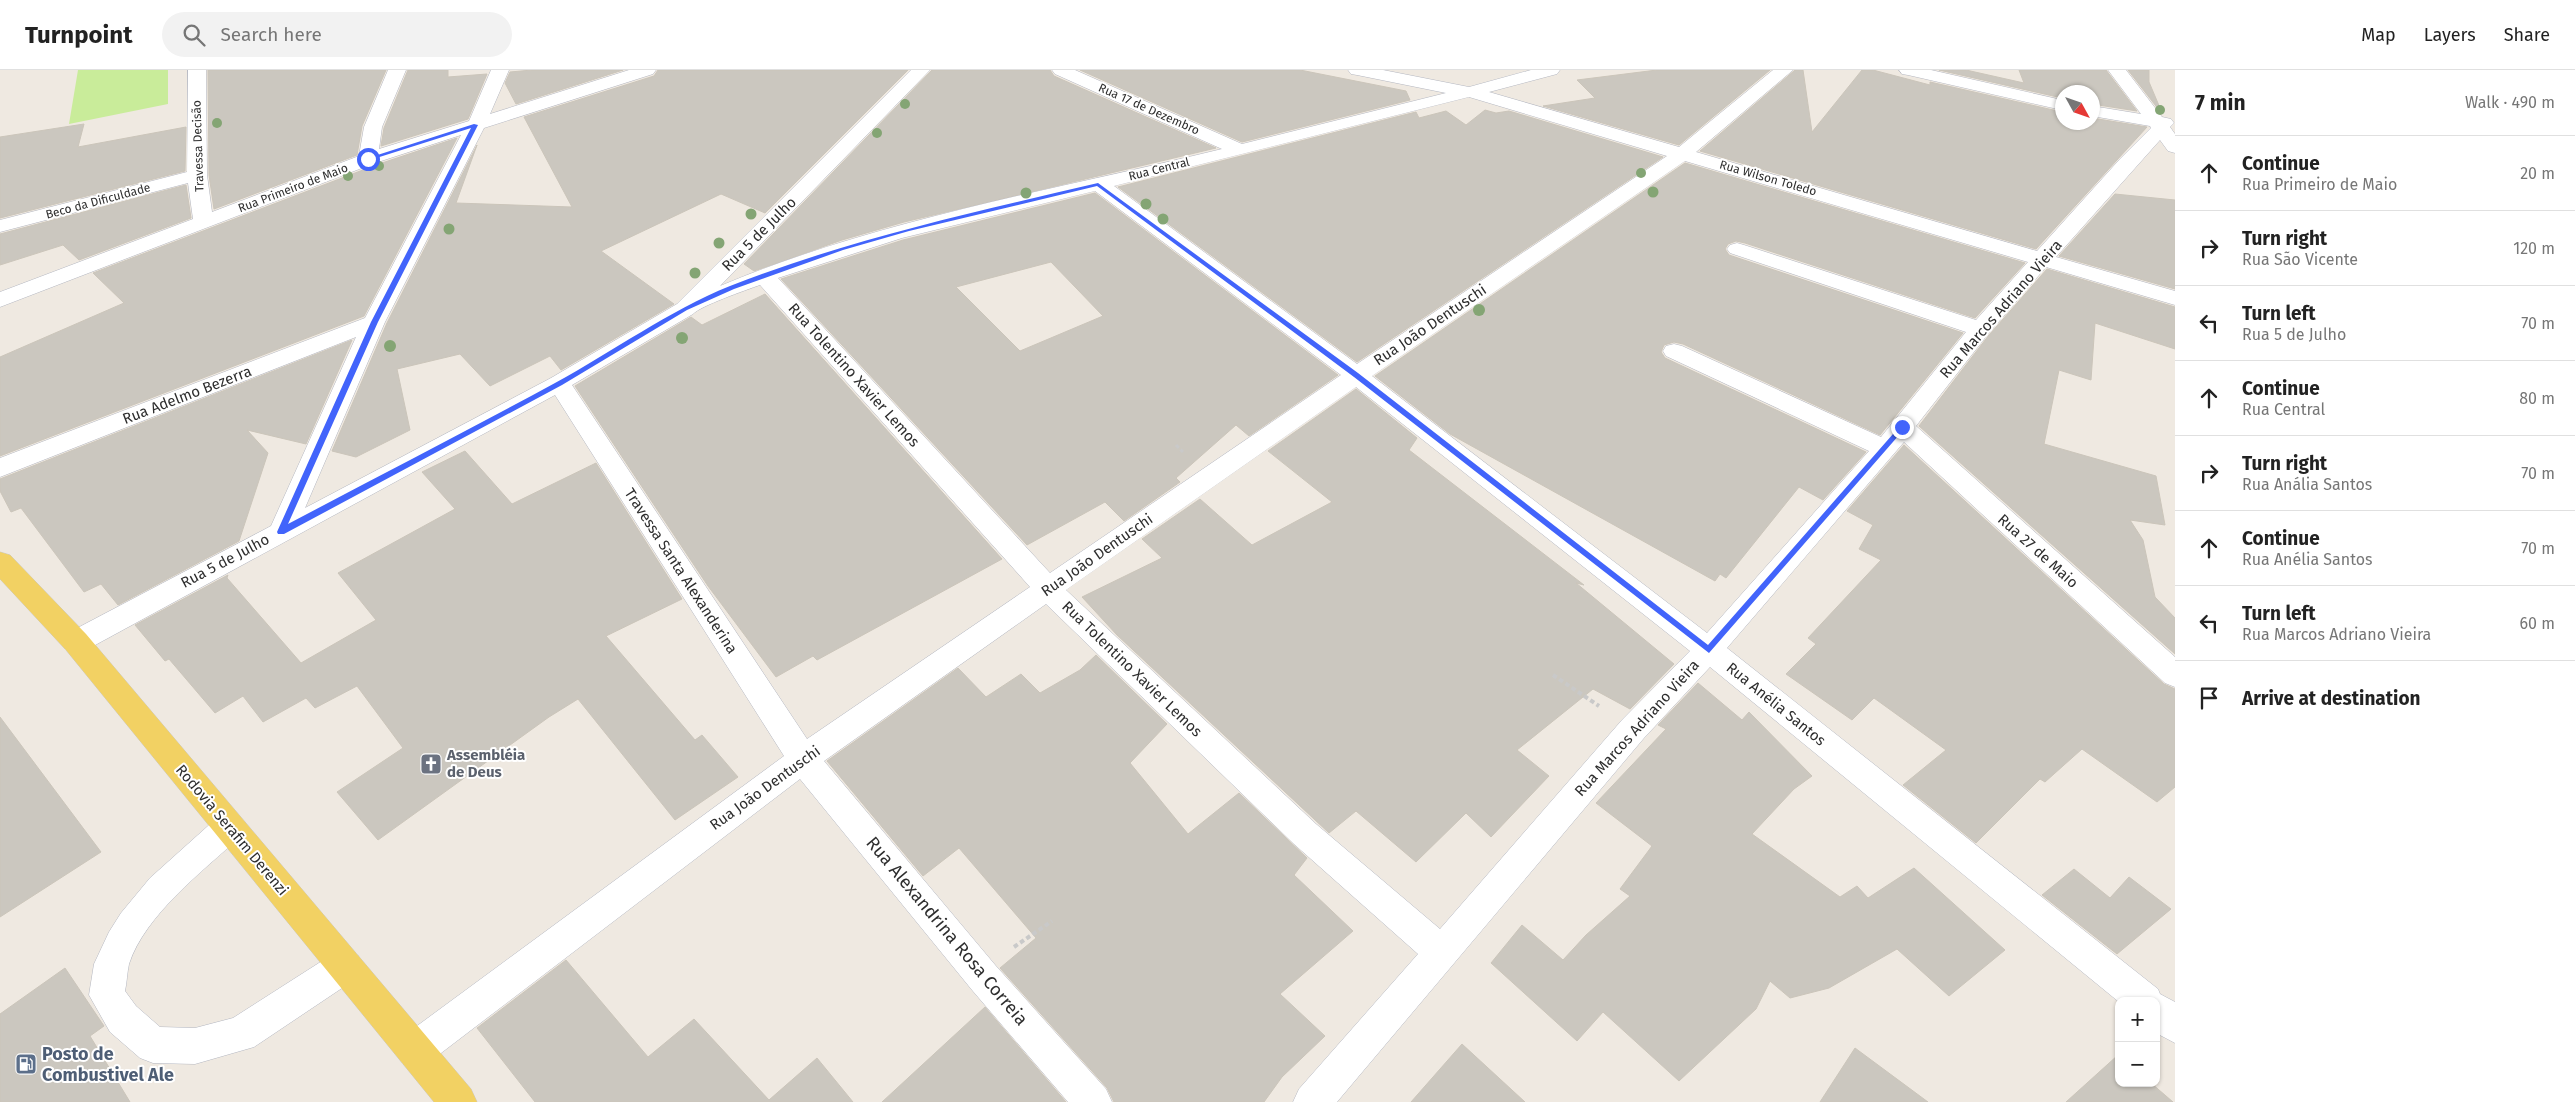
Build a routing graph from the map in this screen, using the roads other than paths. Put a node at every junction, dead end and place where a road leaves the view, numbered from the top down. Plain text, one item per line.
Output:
1 (197, 70) edge
2 (397, 70) edge
3 (500, 70) edge
4 (647, 70) edge
5 (921, 70) edge
6 (1061, 70) edge
7 (1357, 70) edge
8 (1551, 70) edge
9 (1784, 70) edge
10 (1908, 70) edge
11 (2117, 70) edge
12 (1469, 92) junction
13 (2055, 103) edge
14 (2100, 113) edge
15 (476, 125) junction
16 (2164, 125) edge
17 (2175, 147) edge
18 (1238, 149) junction
19 (1684, 154) junction
20 (368, 159) junction
21 (197, 175) junction
22 (1098, 184) junction
23 (203, 221) junction
24 (0, 226) edge
25 (1737, 249) dead end
26 (2043, 259) junction
27 (763, 275) junction
28 (2175, 298) edge
29 (0, 300) edge
30 (685, 309) junction
31 (374, 322) junction
32 (1980, 329) junction
33 (1674, 351) dead end
34 (1356, 375) junction
35 (559, 383) junction
36 (1893, 438) junction
37 (0, 468) edge
38 (281, 532) junction
39 (0, 562) edge
40 (1048, 589) junction
41 (76, 642) junction
42 (1709, 650) junction
43 (2175, 675) edge
44 (803, 759) junction
45 (229, 827) junction
46 (1442, 953) junction
47 (346, 966) junction
48 (2140, 997) edge
49 (2160, 1013) edge
50 (2175, 1025) edge
51 (416, 1050) junction
52 (458, 1102) edge
53 (1093, 1102) edge
54 (1312, 1102) edge

1 - 21 street, Travessa Decisão
2 - 20 street
3 - 15 street
4 - 15 street, Rua Primeiro de Maio
5 - 30 street, Rua 5 de Julho
6 - 18 street, Rua 17 de Dezembro
7 - 12 street, Rua Wilson Toledo
8 - 12 street, Rua Central
9 - 19 street, Rua João Dentuschi
10 - 13 street
11 - 16 street
12 - 18 street, Rua Central
12 - 19 street, Rua Wilson Toledo
14 - 16 street
15 - 20 street, Rua Primeiro de Maio
15 - 31 street
16 - 17 street
16 - 26 street, Rua Marcos Adriano Vieira
18 - 22 street, Rua Central
19 - 26 street, Rua Wilson Toledo
19 - 34 street, Rua João Dentuschi
20 - 23 street, Rua Primeiro de Maio
21 - 23 street, Travessa Decisão
21 - 24 street, Beco da Dificuldade
22 - 27 street, Rua Central
22 - 34 street, Rua Anélia Santos
23 - 29 street, Rua Primeiro de Maio
25 - 32 street
26 - 28 street, Rua Wilson Toledo
26 - 32 street, Rua Marcos Adriano Vieira
27 - 30 street, Rua Central
27 - 40 street, Rua Tolentino Xavier Lemos
30 - 35 street, Rua 5 de Julho
31 - 37 street, Rua Adelmo Bezerra
31 - 38 street
32 - 36 street, Rua Marcos Adriano Vieira
33 - 36 street, Rua 27 de Maio
34 - 40 street, Rua João Dentuschi
34 - 42 street, Rua Anélia Santos
35 - 38 street, Rua 5 de Julho
35 - 44 street, Travessa Santa Alexanderina
36 - 42 street, Rua Marcos Adriano Vieira
36 - 43 street, Rua 27 de Maio
38 - 41 street, Rua 5 de Julho
39 - 41 main road, Rodovia Serafim Derenzi
40 - 44 street, Rua João Dentuschi
40 - 46 street, Rua Tolentino Xavier Lemos
41 - 45 main road, Rodovia Serafim Derenzi
42 - 46 street, Rua Marcos Adriano Vieira
42 - 48 street, Rua Anélia Santos
44 - 51 street, Rua João Dentuschi
44 - 53 street, Rua Alexandrina Rosa Correia
45 - 47 main road, Rodovia Serafim Derenzi
45 - 47 street
46 - 54 street, Rua Marcos Adriano Vieira
47 - 51 main road, Rodovia Serafim Derenzi
49 - 50 street
51 - 52 main road, Rodovia Serafim Derenzi

